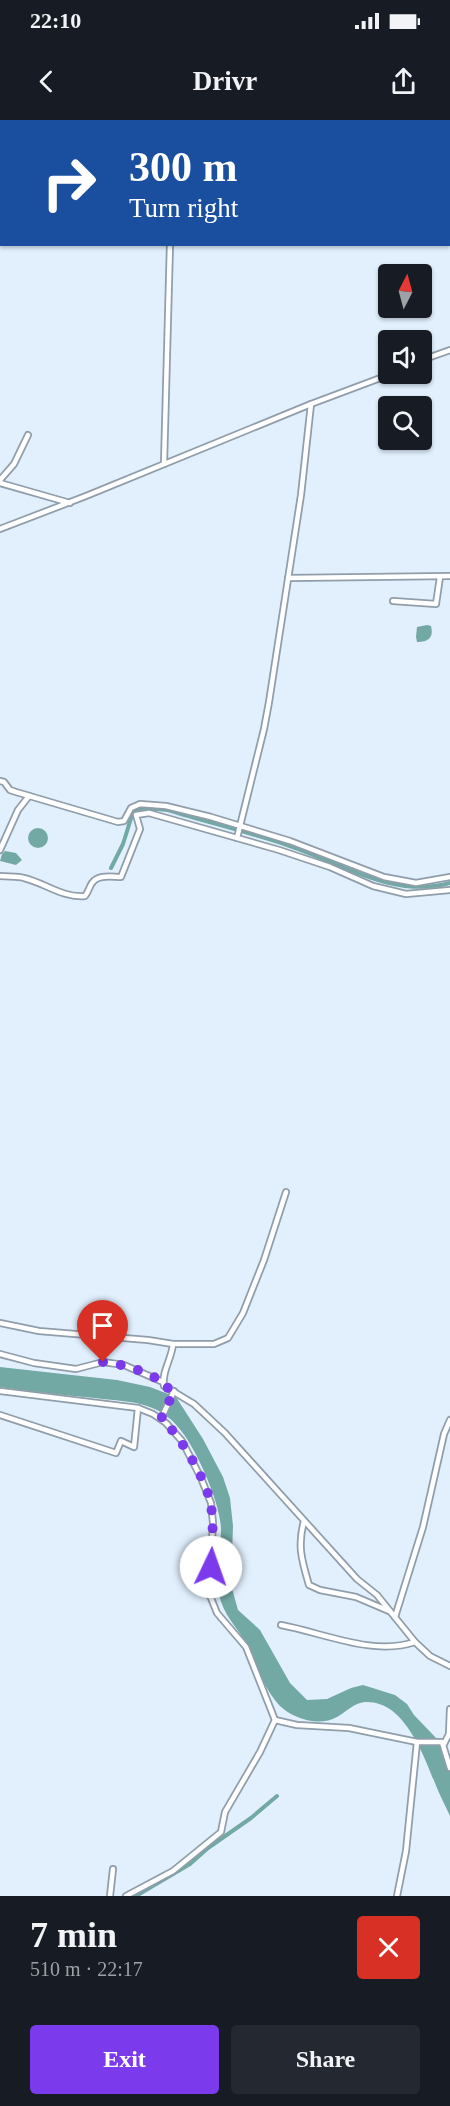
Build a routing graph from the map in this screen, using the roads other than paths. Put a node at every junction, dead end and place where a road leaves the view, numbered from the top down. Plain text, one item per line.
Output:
1 (170, 246) edge
2 (450, 350) edge
3 (432, 356) edge
4 (378, 379) edge
5 (311, 404) junction
6 (28, 435) dead end
7 (164, 464) junction
8 (0, 482) edge
9 (70, 503) junction
10 (0, 529) edge
11 (450, 576) edge
12 (440, 577) junction
13 (288, 578) junction
14 (393, 601) dead end
15 (0, 781) edge
16 (29, 796) junction
17 (240, 825) junction
18 (237, 838) junction
19 (0, 850) edge
20 (0, 876) edge
21 (450, 877) edge
22 (450, 890) edge
23 (286, 1192) dead end
24 (0, 1323) edge
25 (173, 1344) junction
26 (0, 1354) edge
27 (163, 1382) junction
28 (174, 1391) junction
29 (0, 1392) edge
30 (138, 1408) junction
31 (0, 1415) edge
32 (161, 1419) junction
33 (450, 1420) edge
34 (304, 1521) junction
35 (394, 1615) junction
36 (281, 1625) dead end
37 (415, 1642) junction
38 (450, 1666) edge
39 (450, 1709) edge
40 (275, 1720) junction
41 (417, 1742) junction
42 (443, 1743) junction
43 (450, 1768) edge
44 (113, 1869) dead end
45 (110, 1896) edge
46 (126, 1896) edge
47 (397, 1896) edge

1 - 7 street
2 - 3 street
4 - 5 street
5 - 7 street
5 - 13 street
6 - 8 street
7 - 9 street
8 - 9 street
9 - 10 street
11 - 12 street
12 - 13 street
12 - 14 street
13 - 17 street
15 - 16 street
16 - 17 street
16 - 19 street
17 - 18 street
17 - 21 street
18 - 20 street
18 - 22 street
23 - 25 street
24 - 25 street
25 - 27 street
26 - 27 street
27 - 28 street
28 - 32 street
28 - 34 street
29 - 30 street
30 - 31 street
30 - 32 street
32 - 40 street
33 - 35 street
34 - 35 street
34 - 35 street
35 - 37 street
36 - 37 street
37 - 38 street
39 - 42 street
40 - 41 street
40 - 46 street
41 - 42 street
41 - 47 street
42 - 43 street
44 - 45 street

